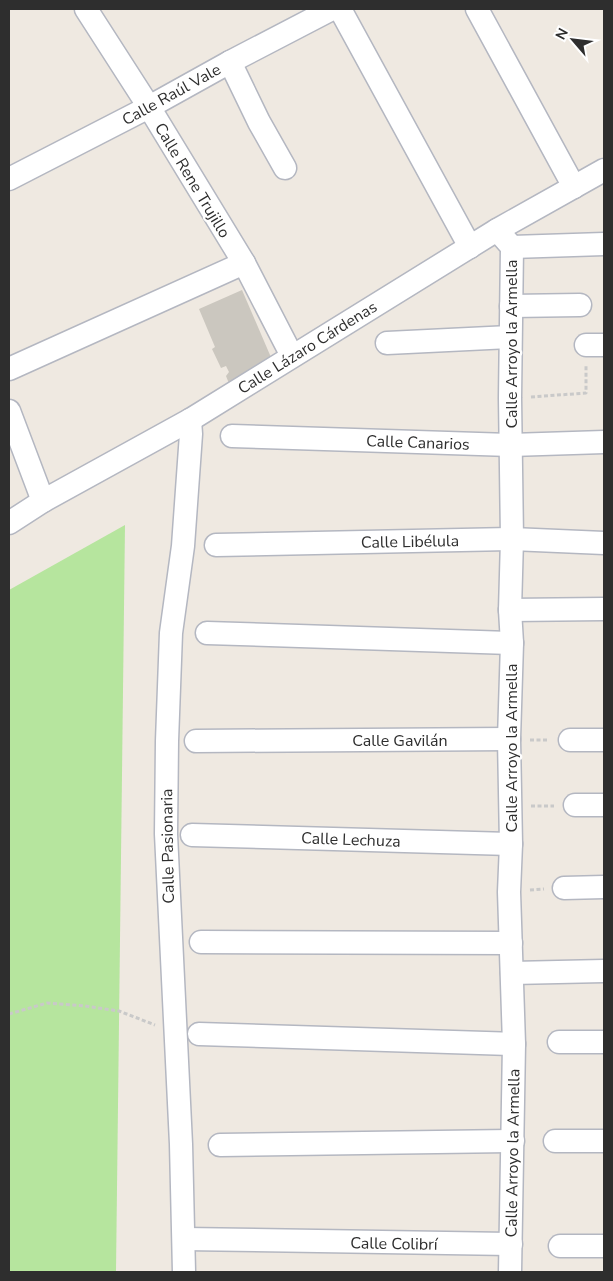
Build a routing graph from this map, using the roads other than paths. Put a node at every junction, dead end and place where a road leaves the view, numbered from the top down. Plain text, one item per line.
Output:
1 (86, 9) edge
2 (332, 9) edge
3 (340, 9) edge
4 (477, 9) edge
5 (230, 62) junction
6 (149, 107) junction
7 (285, 168) dead end
8 (604, 170) edge
9 (9, 178) edge
10 (574, 187) junction
11 (497, 230) junction
12 (604, 244) edge
13 (512, 247) junction
14 (470, 248) junction
15 (244, 263) junction
16 (580, 305) dead end
17 (511, 306) junction
18 (510, 337) junction
19 (387, 343) dead end
20 (292, 356) junction
21 (9, 368) edge
22 (9, 411) edge
23 (190, 420) junction
24 (232, 436) dead end
25 (604, 442) edge
26 (511, 444) junction
27 (43, 501) junction
28 (9, 523) edge
29 (512, 539) junction
30 (604, 542) edge
31 (216, 545) dead end
32 (604, 609) edge
33 (510, 610) junction
34 (207, 633) dead end
35 (512, 643) junction
36 (509, 739) junction
37 (570, 740) road end
38 (604, 740) edge
39 (196, 741) dead end
40 (575, 805) road end
41 (604, 805) edge
42 (192, 835) dead end
43 (511, 844) junction
44 (604, 887) edge
45 (564, 888) road end
46 (201, 942) dead end
47 (511, 943) junction
48 (604, 971) edge
49 (512, 973) junction
50 (188, 1034) junction
51 (559, 1042) dead end
52 (604, 1042) edge
53 (514, 1044) junction
54 (513, 1141) junction
55 (555, 1141) dead end
56 (604, 1141) edge
57 (220, 1145) dead end
58 (184, 1240) junction
59 (511, 1244) junction
60 (560, 1246) dead end
61 (604, 1246) edge
62 (184, 1272) edge
63 (510, 1272) edge

1 - 6 street, Calle Rene Trujillo
2 - 5 street, Calle Raúl Vale
3 - 14 street
4 - 10 street
5 - 6 street, Calle Raúl Vale
5 - 7 street
6 - 9 street, Calle Raúl Vale
6 - 15 street, Calle Rene Trujillo
8 - 10 street, Calle Lázaro Cárdenas
10 - 11 street, Calle Lázaro Cárdenas
11 - 13 street, Calle Arroyo la Armella
11 - 14 street, Calle Lázaro Cárdenas
12 - 13 street
13 - 17 street, Calle Arroyo la Armella
14 - 20 street, Calle Lázaro Cárdenas
15 - 20 street, Calle Rene Trujillo
15 - 21 street
16 - 17 street
17 - 18 street, Calle Arroyo la Armella
18 - 19 street
18 - 26 street, Calle Arroyo la Armella
20 - 23 street, Calle Lázaro Cárdenas
22 - 27 street
23 - 27 street, Calle Lázaro Cárdenas
23 - 50 street, Calle Pasionaria
24 - 26 street, Calle Canarios
25 - 26 street, Calle Canarios
26 - 29 street, Calle Arroyo la Armella
27 - 28 street, Calle Lázaro Cárdenas
29 - 30 street, Calle Libélula
29 - 31 street, Calle Libélula
29 - 33 street, Calle Arroyo la Armella
32 - 33 street
33 - 35 street, Calle Arroyo la Armella
34 - 35 street
35 - 36 street, Calle Arroyo la Armella
36 - 39 street, Calle Gavilán
36 - 43 street, Calle Arroyo la Armella
37 - 38 street
40 - 41 street
42 - 43 street, Calle Lechuza
43 - 47 street, Calle Arroyo la Armella
44 - 45 street
46 - 47 street
47 - 49 street, Calle Arroyo la Armella
48 - 49 street
49 - 53 street, Calle Arroyo la Armella
50 - 53 street
50 - 58 street, Calle Pasionaria
51 - 52 street
53 - 54 street, Calle Arroyo la Armella
54 - 57 street
54 - 59 street, Calle Arroyo la Armella
55 - 56 street
58 - 59 street, Calle Colibrí
58 - 62 street, Calle Pasionaria
59 - 63 street, Calle Arroyo la Armella
60 - 61 street

